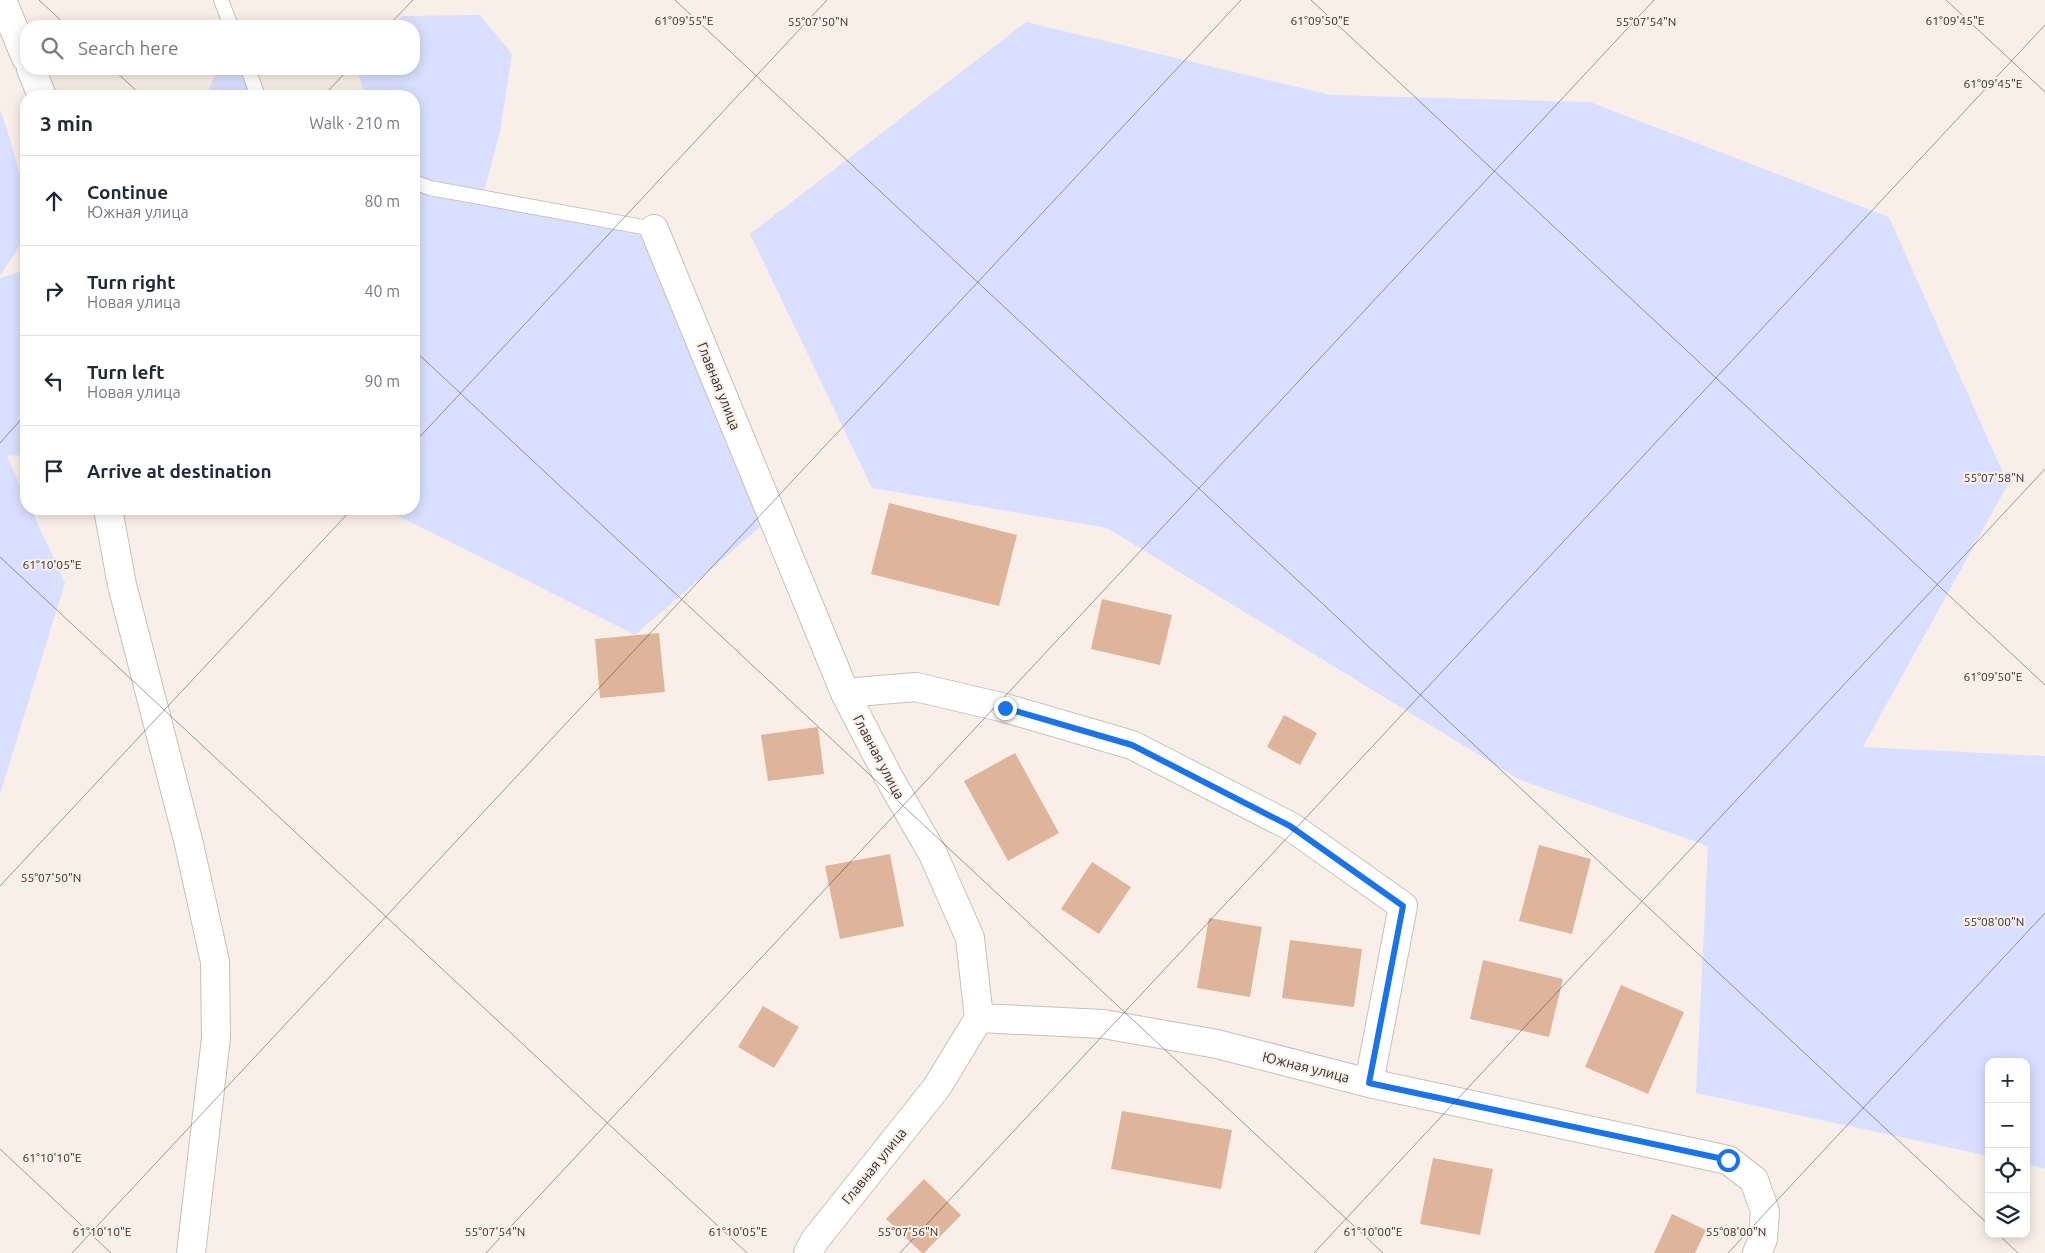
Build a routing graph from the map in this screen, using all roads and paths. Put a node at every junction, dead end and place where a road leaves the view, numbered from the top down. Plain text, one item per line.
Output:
1 (2, 0) edge
2 (221, 0) edge
3 (229, 20) edge
4 (20, 44) edge
5 (33, 75) edge
6 (250, 75) edge
7 (39, 90) edge
8 (256, 90) edge
9 (420, 184) edge
10 (654, 229) joint
11 (109, 515) edge
12 (845, 693) junction
13 (979, 1018) junction
14 (1369, 1083) junction
15 (191, 1253) edge
16 (808, 1253) edge
17 (1756, 1253) edge

1 - 4 street
2 - 3 lane
5 - 7 street
6 - 8 lane
9 - 10 lane
10 - 12 street, Главная улица
11 - 15 street
12 - 13 street, Главная улица
12 - 14 street
13 - 14 street, Южная улица
13 - 16 street, Главная улица
14 - 17 street, Южная улица

